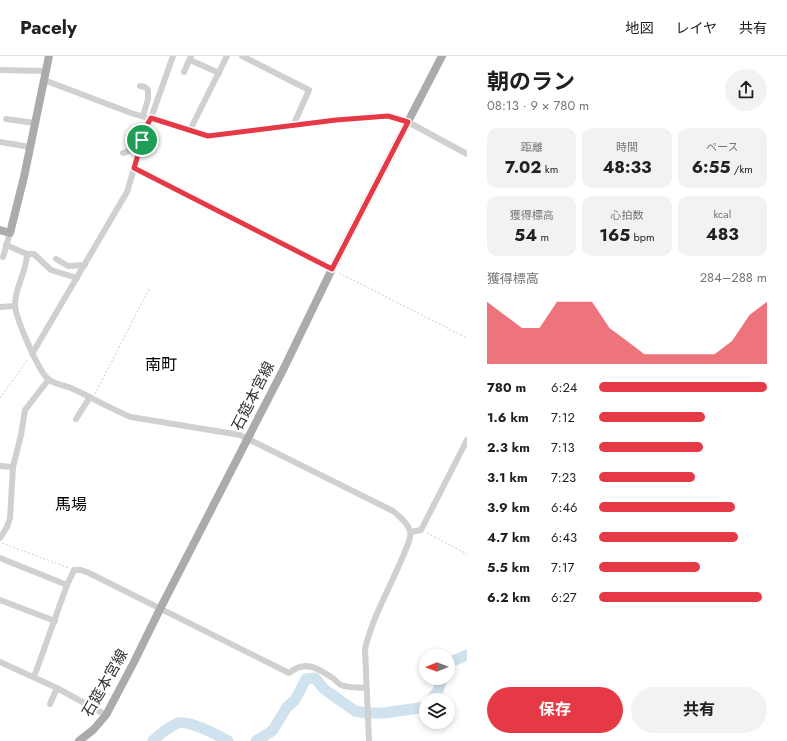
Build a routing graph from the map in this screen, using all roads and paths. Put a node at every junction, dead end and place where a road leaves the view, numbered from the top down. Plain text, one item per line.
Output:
1 (49, 56) edge
2 (173, 56) edge
3 (227, 56) edge
4 (242, 56) edge
5 (442, 56) edge
6 (191, 58) edge
7 (0, 70) edge
8 (46, 71) junction
9 (184, 72) dead end
10 (219, 73) junction
11 (44, 80) junction
12 (140, 86) dead end
13 (143, 116) junction
14 (151, 118) junction
15 (6, 119) dead end
16 (408, 122) junction
17 (35, 124) junction
18 (293, 126) junction
19 (190, 130) junction
20 (142, 140) junction
21 (0, 142) edge
22 (30, 147) junction
23 (123, 153) dead end
24 (467, 154) edge
25 (134, 168) junction
26 (0, 230) edge
27 (10, 233) junction
28 (6, 245) junction
29 (27, 254) junction
30 (3, 257) dead end
31 (56, 258) dead end
32 (85, 265) junction
33 (332, 269) junction
34 (77, 278) junction
35 (149, 289) dead end
36 (15, 306) junction
37 (0, 307) edge
38 (467, 338) edge
39 (32, 354) junction
40 (49, 379) junction
41 (92, 397) junction
42 (0, 398) edge
43 (76, 419) dead end
44 (247, 438) junction
45 (467, 440) edge
46 (0, 466) edge
47 (13, 467) junction
48 (421, 530) junction
49 (411, 532) junction
50 (0, 538) edge
51 (0, 542) edge
52 (467, 554) edge
53 (0, 558) edge
54 (74, 570) junction
55 (67, 585) junction
56 (0, 600) edge
57 (160, 609) junction
58 (55, 621) junction
59 (0, 662) edge
60 (34, 677) junction
61 (57, 688) junction
62 (366, 688) junction
63 (50, 704) dead end
64 (106, 715) junction
65 (79, 741) edge
66 (369, 741) edge

1 - 8 main road
2 - 14 street
3 - 10 street
4 - 18 street
5 - 16 main road, 石筵本宮線
6 - 9 street
6 - 10 street
7 - 8 street
8 - 11 main road
10 - 19 street
11 - 13 street
11 - 17 main road
12 - 13 street
13 - 14 street
14 - 19 street
14 - 20 street
15 - 17 street
16 - 18 street
16 - 24 street
16 - 33 main road, 石筵本宮線
17 - 22 main road
18 - 19 street
20 - 23 street
20 - 25 street
21 - 22 street
22 - 27 main road
25 - 32 street
25 - 33 path
26 - 27 main road
27 - 28 street
28 - 29 street
28 - 30 street
29 - 34 street
29 - 36 street
31 - 32 street
32 - 34 street
33 - 38 path
33 - 44 main road, 石筵本宮線
34 - 39 street
35 - 41 path
36 - 37 street
36 - 39 street
39 - 40 street
39 - 42 path
40 - 41 street
40 - 47 street
41 - 43 street
41 - 44 street
44 - 49 street
44 - 57 main road, 石筵本宮線
45 - 48 street
46 - 47 street
47 - 50 street
48 - 49 street
48 - 52 path
49 - 62 street
51 - 54 path
53 - 55 street
54 - 55 street
54 - 57 street
55 - 58 street
56 - 58 street
57 - 62 street
57 - 64 main road, 石筵本宮線
58 - 60 street
59 - 60 street
60 - 61 street
61 - 63 street
61 - 64 street
62 - 66 street
64 - 65 main road, 石筵本宮線

